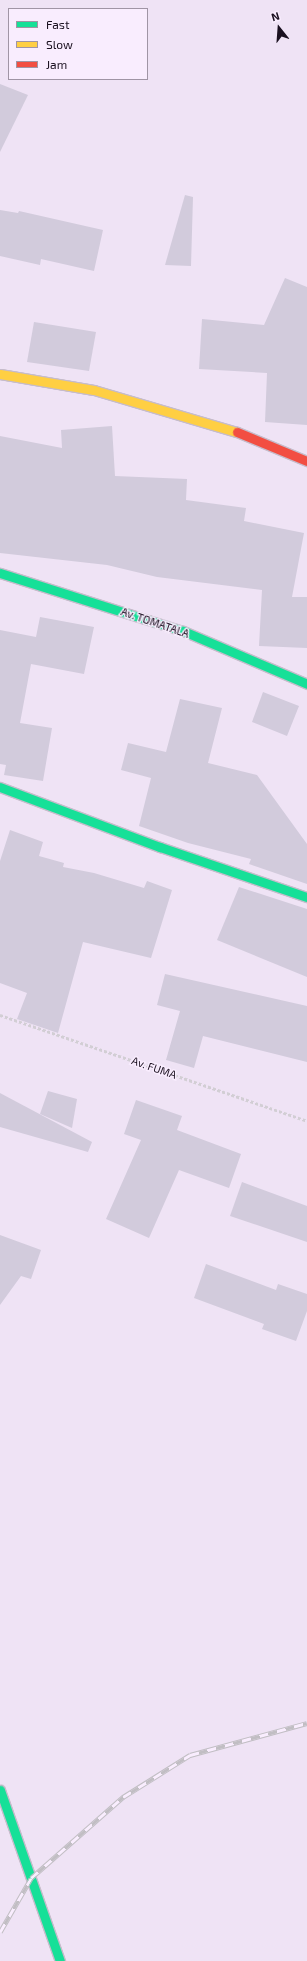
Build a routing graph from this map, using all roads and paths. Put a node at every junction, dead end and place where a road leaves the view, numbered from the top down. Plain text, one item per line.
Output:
1 (0, 374) edge
2 (307, 461) edge
3 (0, 572) edge
4 (307, 684) edge
5 (0, 786) edge
6 (307, 897) edge
7 (0, 1015) edge
8 (307, 1121) edge
9 (0, 1790) edge
10 (60, 1961) edge

1 - 2 street
3 - 4 street, Av. TOMATALA
5 - 6 street
7 - 8 path, Av. FUMA
9 - 10 street

